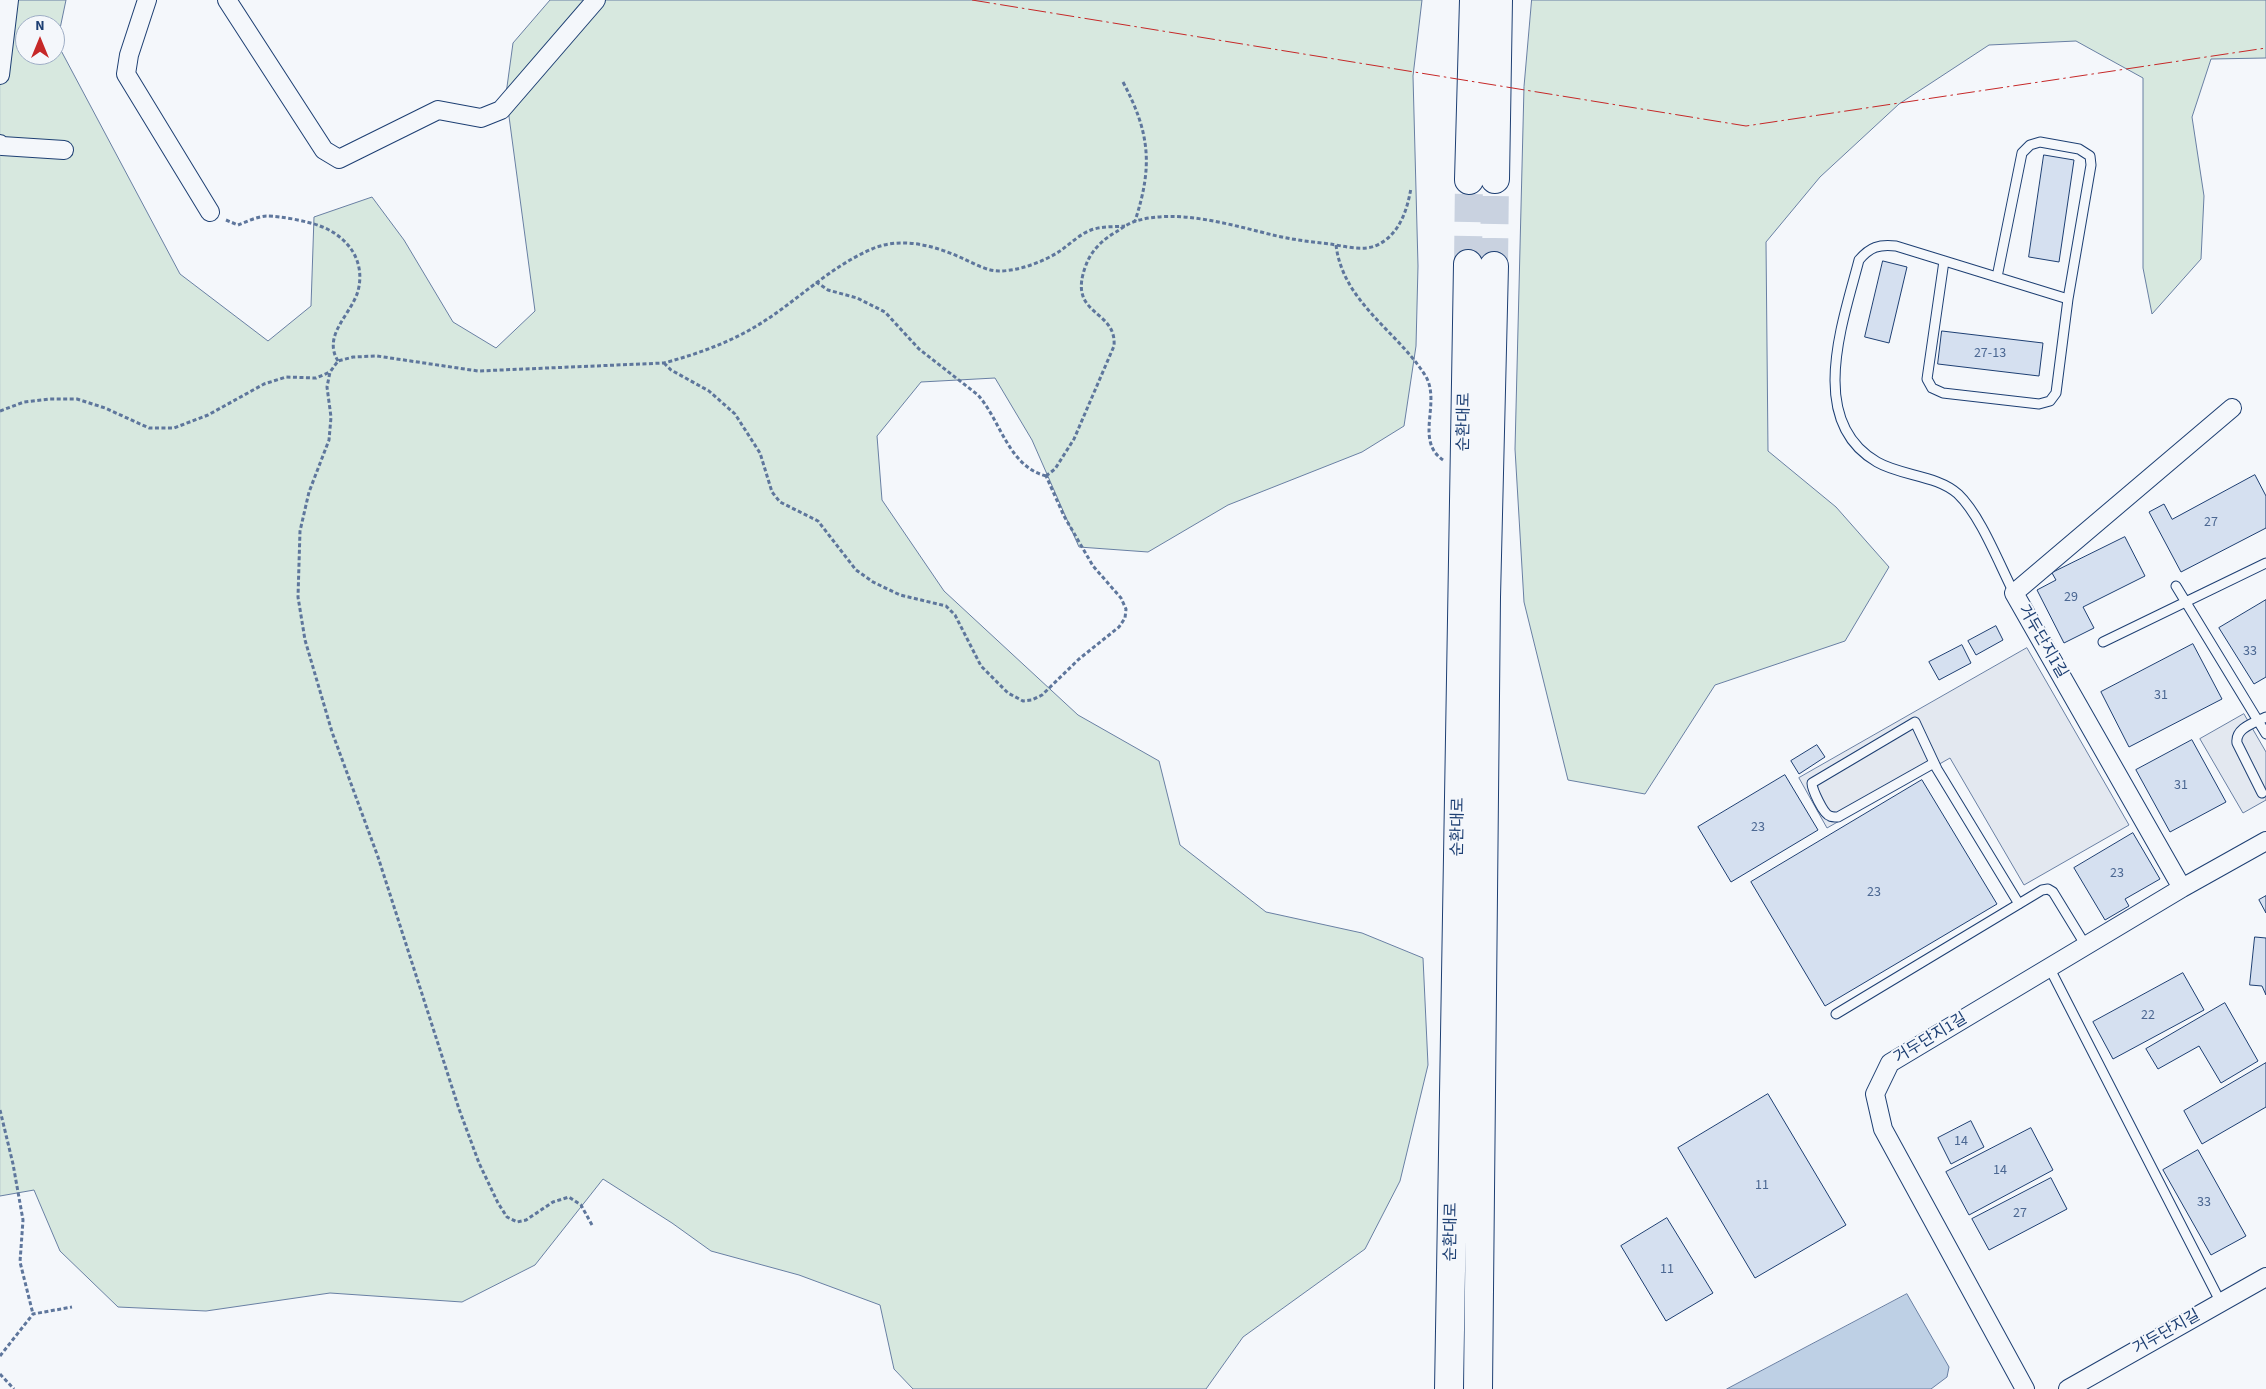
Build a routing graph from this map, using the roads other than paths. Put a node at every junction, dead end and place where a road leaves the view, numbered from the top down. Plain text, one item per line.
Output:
1 (9, 0) edge
2 (147, 0) edge
3 (227, 0) edge
4 (596, 0) edge
5 (1474, 0) edge
6 (1498, 0) edge
7 (0, 75) edge
8 (0, 144) edge
9 (64, 150) dead end
10 (210, 212) road end
11 (1944, 261) junction
12 (1997, 277) junction
13 (2068, 299) junction
14 (2232, 408) dead end
15 (2266, 563) edge
16 (2176, 586) dead end
17 (2014, 593) junction
18 (2186, 603) junction
19 (2103, 642) dead end
20 (2262, 719) edge
21 (2266, 734) edge
22 (1934, 762) junction
23 (2262, 793) dead end
24 (2266, 841) edge
25 (2182, 888) junction
26 (2019, 904) junction
27 (2086, 946) junction
28 (2049, 968) junction
29 (1836, 1014) dead end
30 (2266, 1277) edge
31 (2221, 1302) junction
32 (1449, 1389) edge
33 (1478, 1389) edge
34 (2025, 1389) edge
35 (2068, 1389) edge

1 - 7 street
2 - 10 street
3 - 4 street
5 - 6 main road
8 - 9 street
11 - 12 lane
11 - 13 lane
11 - 17 lane
12 - 13 lane
12 - 13 lane
14 - 17 street, 거두단지1길
15 - 18 lane
16 - 18 lane
17 - 25 street, 거두단지1길
18 - 19 lane
18 - 20 lane
20 - 21 lane
20 - 23 lane
22 - 22 lane
22 - 26 lane
24 - 25 street, 거두단지1길
25 - 27 street, 거두단지1길
26 - 27 lane
26 - 29 lane
27 - 28 street, 거두단지1길
28 - 31 lane
28 - 34 street, 거두단지1길
30 - 31 street, 거두단지길
31 - 35 street, 거두단지길
32 - 33 main road, 순환대로

